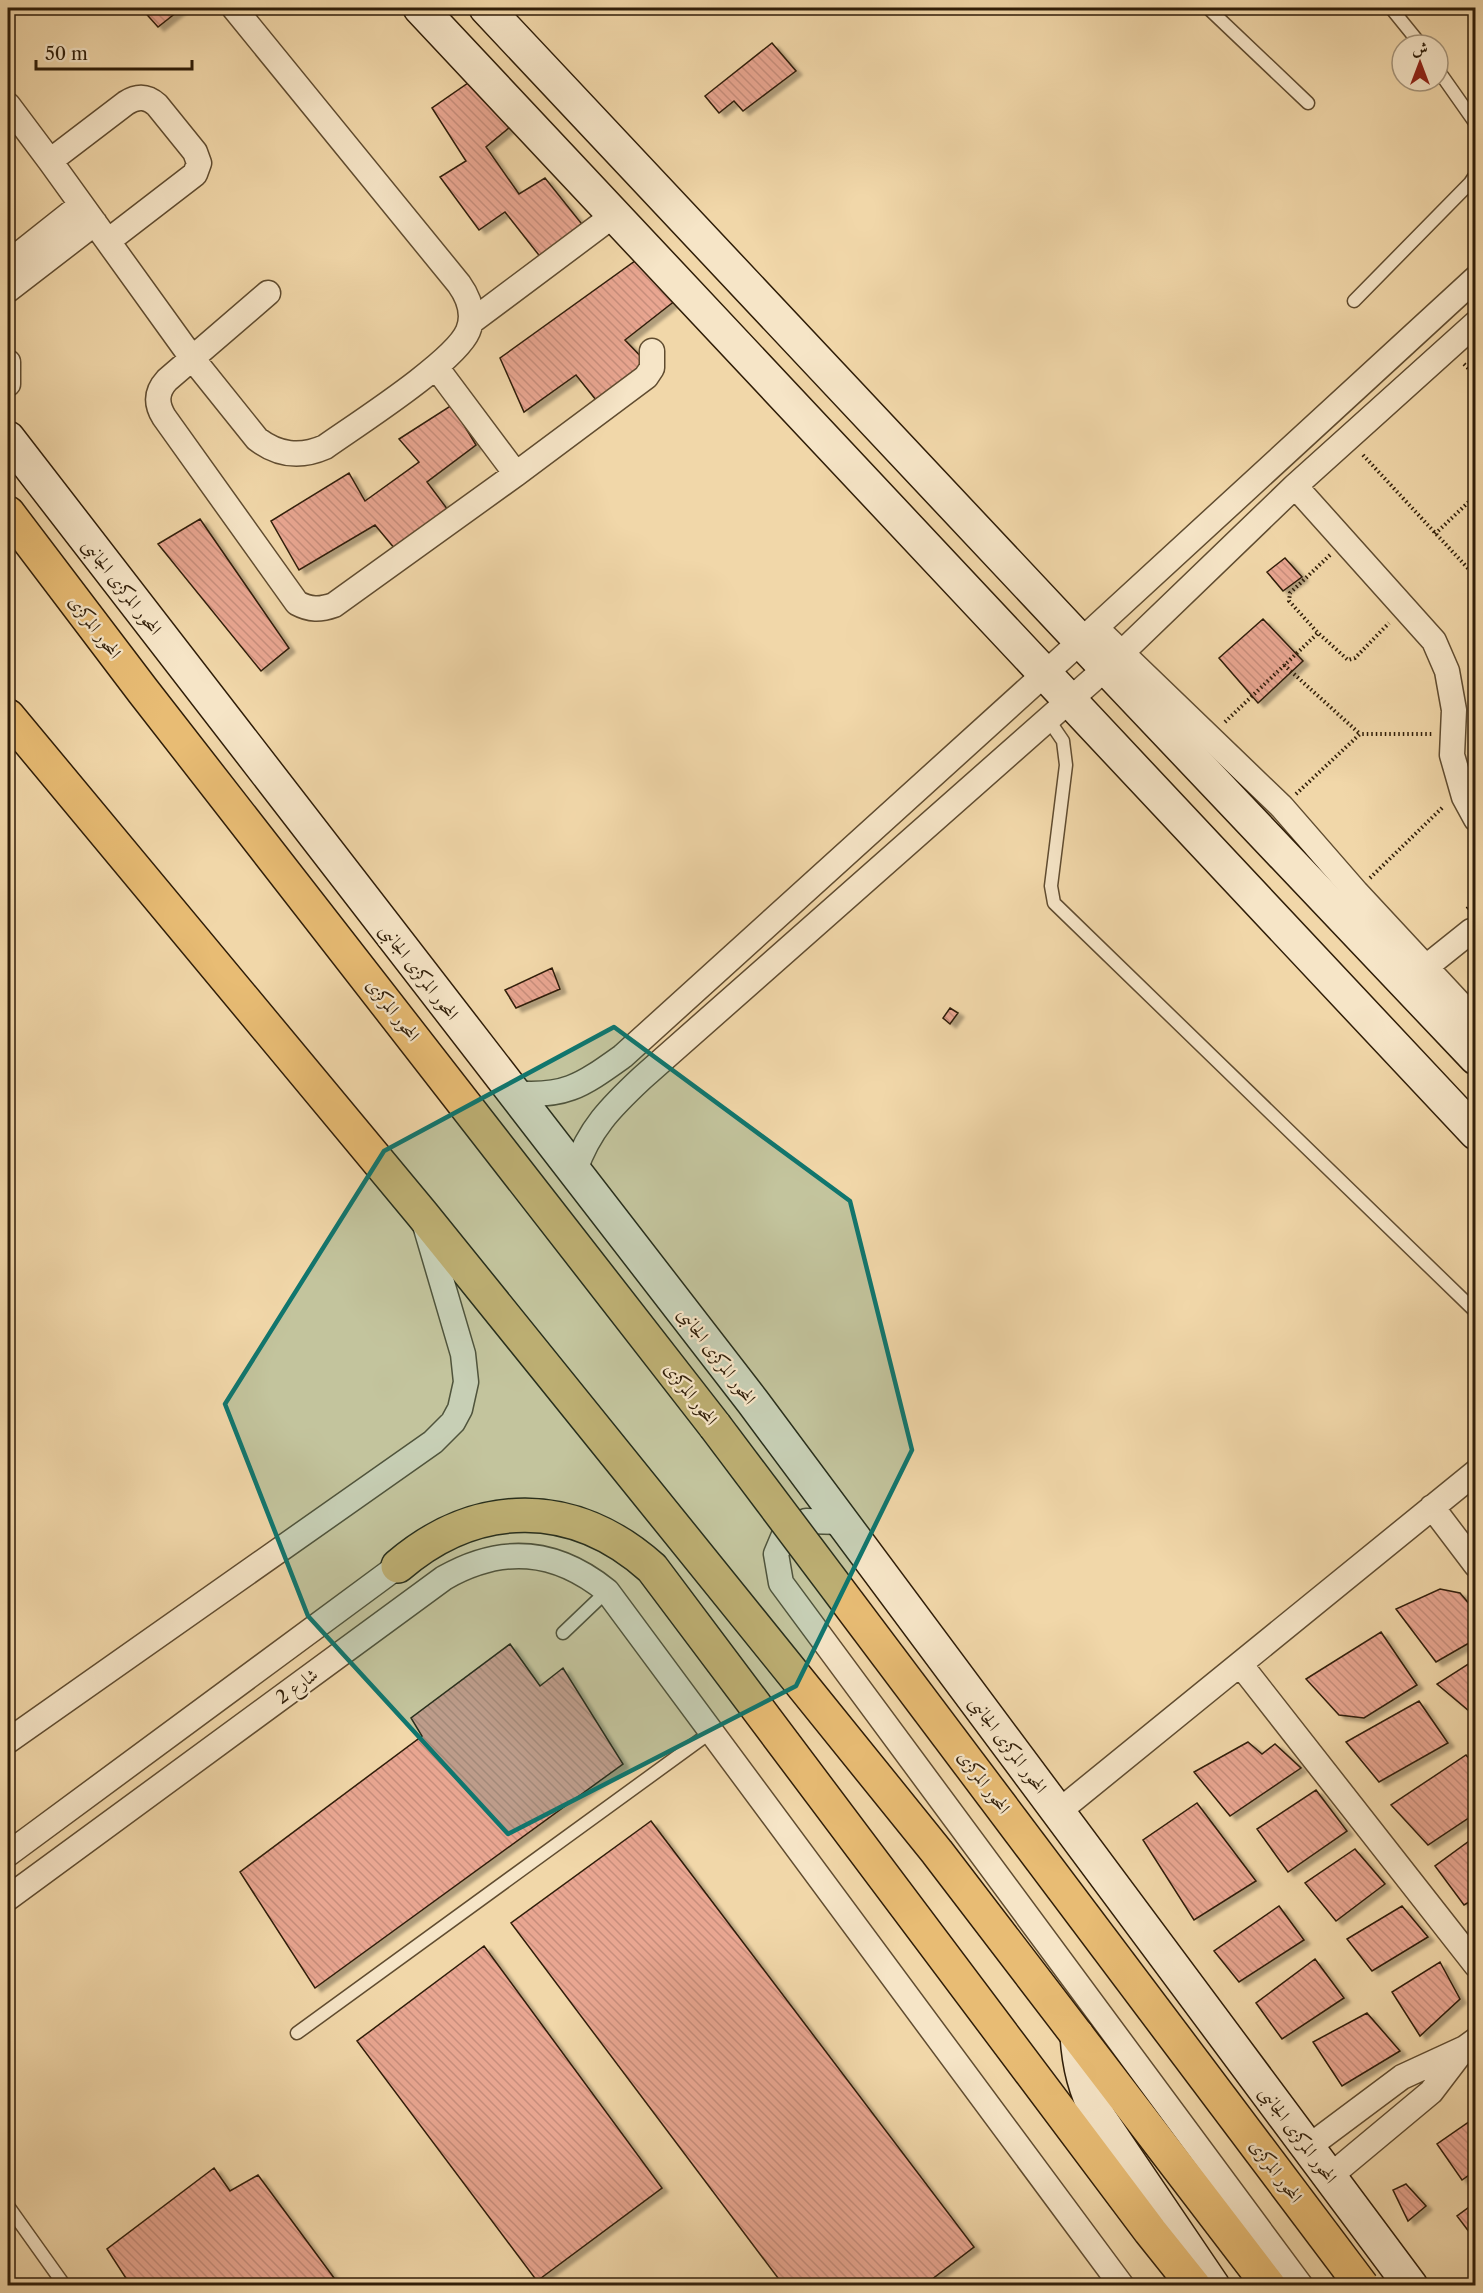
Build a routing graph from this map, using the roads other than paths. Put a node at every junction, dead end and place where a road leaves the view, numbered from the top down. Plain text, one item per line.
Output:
1 (234, 8) edge
2 (420, 8) edge
3 (486, 8) edge
4 (1208, 8) edge
5 (1391, 8) edge
6 (1411, 33) edge
7 (538, 64) junction
8 (1450, 87) edge
9 (501, 94) junction
10 (1308, 103) dead end
11 (8, 105) edge
12 (1476, 124) edge
13 (595, 125) junction
14 (555, 152) junction
15 (50, 161) junction
16 (1476, 174) edge
17 (614, 215) junction
18 (95, 223) junction
19 (8, 263) edge
20 (1476, 278) edge
21 (8, 290) edge
22 (268, 293) dead end
23 (1354, 301) dead end
24 (471, 322) junction
25 (1476, 323) edge
26 (651, 351) dead end
27 (192, 358) junction
28 (8, 362) edge
29 (436, 367) junction
30 (8, 384) edge
31 (8, 438) edge
32 (516, 474) junction
33 (1295, 486) junction
34 (8, 513) edge
35 (1089, 634) junction
36 (1114, 660) junction
37 (1046, 674) junction
38 (1059, 709) junction
39 (8, 716) edge
40 (1476, 819) edge
41 (1476, 930) edge
42 (1426, 967) junction
43 (1474, 1043) edge
44 (623, 1056) junction
45 (642, 1078) junction
46 (512, 1093) junction
47 (1476, 1133) edge
48 (575, 1170) junction
49 (422, 1214) junction
50 (1476, 1312) edge
51 (1476, 1472) edge
52 (1432, 1507) junction
53 (842, 1522) junction
54 (1476, 1565) edge
55 (398, 1566) joint
56 (607, 1591) junction
57 (563, 1633) dead end
58 (1240, 1664) junction
59 (711, 1732) junction
60 (8, 1741) edge
61 (1058, 1812) junction
62 (8, 1854) edge
63 (8, 1898) edge
64 (1476, 1965) edge
65 (297, 2033) dead end
66 (1077, 2035) junction
67 (1470, 2044) edge
68 (1307, 2148) junction
69 (1329, 2177) junction
70 (8, 2206) edge
71 (65, 2286) edge
72 (1122, 2286) edge
73 (1194, 2286) edge
74 (1213, 2286) edge
75 (1269, 2286) edge
76 (1301, 2286) edge
77 (1362, 2286) edge
78 (1411, 2286) edge

1 - 24 street
2 - 9 street
3 - 7 street
4 - 10 lane
5 - 6 lane
7 - 9 street
7 - 13 street
8 - 12 lane
9 - 14 street
11 - 15 street
13 - 14 street
13 - 35 street
14 - 17 street
15 - 18 street
15 - 18 street
16 - 23 lane
17 - 24 street
17 - 37 street
18 - 19 street
18 - 21 street
18 - 27 street
20 - 35 street
22 - 27 street
24 - 29 street
25 - 33 street
26 - 32 street
27 - 29 street
27 - 32 street
28 - 30 street
29 - 32 street
31 - 46 street, المحور المركزى الجانبى
33 - 36 street
33 - 40 street
34 - 77 highway, المحور المركزى, bridge
35 - 36 street
35 - 37 street
36 - 38 street
36 - 42 street
36 - 43 street
37 - 38 street
37 - 44 street
38 - 45 street
38 - 47 street
38 - 50 lane
39 - 49 highway
41 - 42 street
42 - 43 street
44 - 45 street
44 - 46 street
45 - 48 street
46 - 48 street, المحور المركزى الجانبى
48 - 53 street, المحور المركزى الجانبى
49 - 60 street
49 - 66 highway
51 - 52 street
52 - 54 street
52 - 58 street
53 - 61 street, المحور المركزى الجانبى
53 - 76 street
55 - 62 street, شارع 2
55 - 73 highway
56 - 57 lane
56 - 59 street
56 - 63 street, شارع 2
58 - 61 street
58 - 64 street
59 - 65 lane
59 - 72 street
61 - 68 street, المحور المركزى الجانبى
66 - 74 street
66 - 75 highway
67 - 68 street
67 - 69 street
68 - 69 street, المحور المركزى الجانبى
69 - 78 street, المحور المركزى الجانبى
70 - 71 lane

